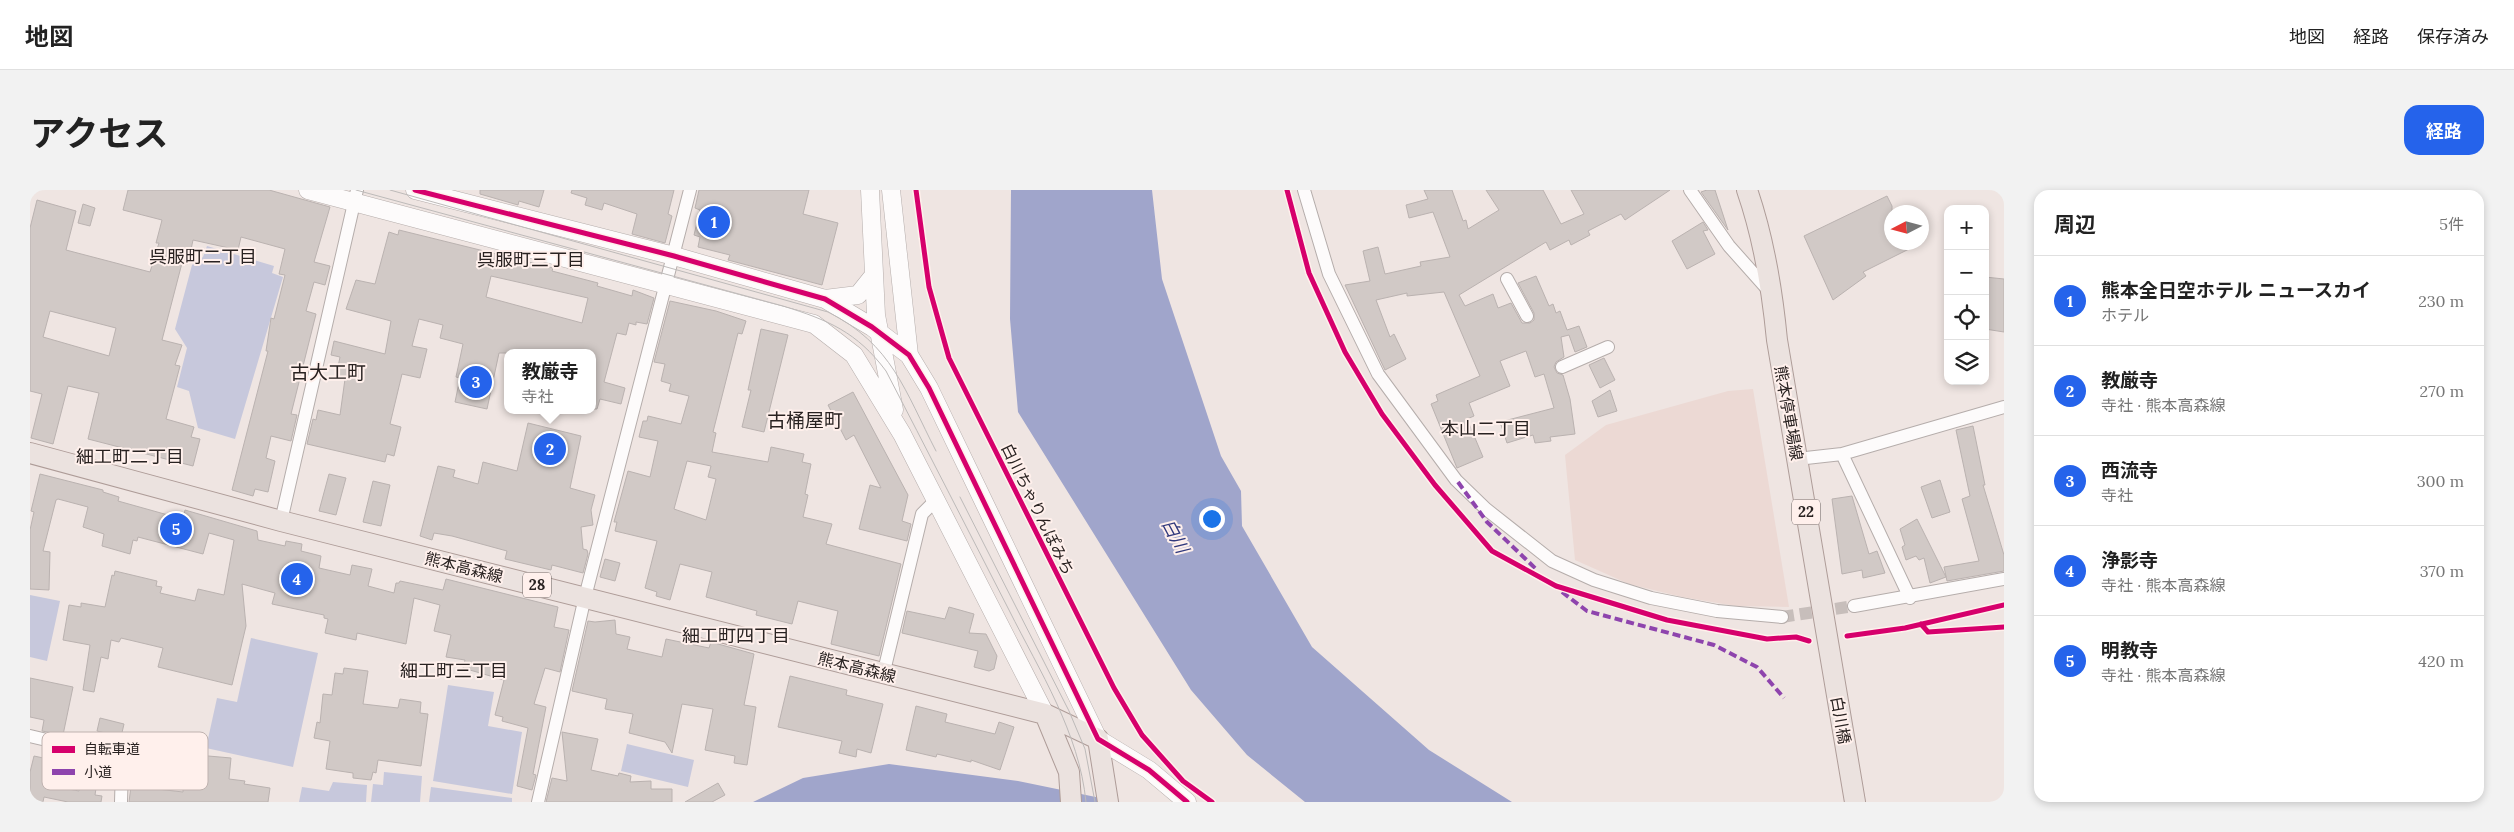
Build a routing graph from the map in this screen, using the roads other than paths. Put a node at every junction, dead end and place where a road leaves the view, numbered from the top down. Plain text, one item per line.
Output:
1 (308, 190) edge
2 (416, 190) edge
3 (690, 190) edge
4 (870, 190) edge
5 (891, 190) edge
6 (1304, 190) edge
7 (1690, 190) edge
8 (1747, 190) edge
9 (355, 197) edge
10 (674, 256) junction
11 (874, 275) junction
12 (1507, 279) dead end
13 (667, 287) junction
14 (1773, 296) junction
15 (825, 299) junction
16 (1528, 316) dead end
17 (879, 332) junction
18 (1608, 347) dead end
19 (909, 355) junction
20 (1562, 367) dead end
21 (2004, 406) edge
22 (902, 434) junction
23 (30, 453) edge
24 (1842, 454) junction
25 (1797, 459) junction
26 (936, 500) junction
27 (281, 521) junction
28 (2004, 579) edge
29 (585, 597) junction
30 (1910, 598) junction
31 (1854, 606) tunnel mouth
32 (1782, 617) tunnel mouth
33 (1827, 638) joint
34 (883, 674) junction
35 (1045, 714) junction
36 (1098, 739) junction
37 (538, 802) edge
38 (1071, 802) edge
39 (1108, 802) edge
40 (1187, 802) edge
41 (1855, 802) edge

1 - 9 street
2 - 10 street
3 - 10 street
4 - 11 street
5 - 19 street
6 - 32 street
7 - 14 street
8 - 14 main road, 熊本停車場線 / 22
9 - 13 street
9 - 27 street
10 - 13 street
10 - 15 street
11 - 15 street
11 - 17 street
12 - 16 street
13 - 22 street
13 - 29 street
14 - 25 main road, 熊本停車場線 / 22
15 - 17 street
17 - 19 street
17 - 22 street
18 - 20 street
19 - 36 street
21 - 24 street
22 - 26 street
23 - 27 main road, 熊本高森線 / 28
24 - 25 street
24 - 30 street
25 - 33 main road, 熊本停車場線 / 22
26 - 34 street
26 - 35 street
27 - 29 main road, 熊本高森線 / 28
28 - 30 street
29 - 34 main road, 熊本高森線 / 28
29 - 37 street
30 - 31 street
33 - 41 main road, 白川橋 / 22
34 - 35 main road, 熊本高森線 / 28
35 - 36 main road, 熊本高森線 / 28
35 - 38 main road
36 - 39 main road
36 - 40 street

